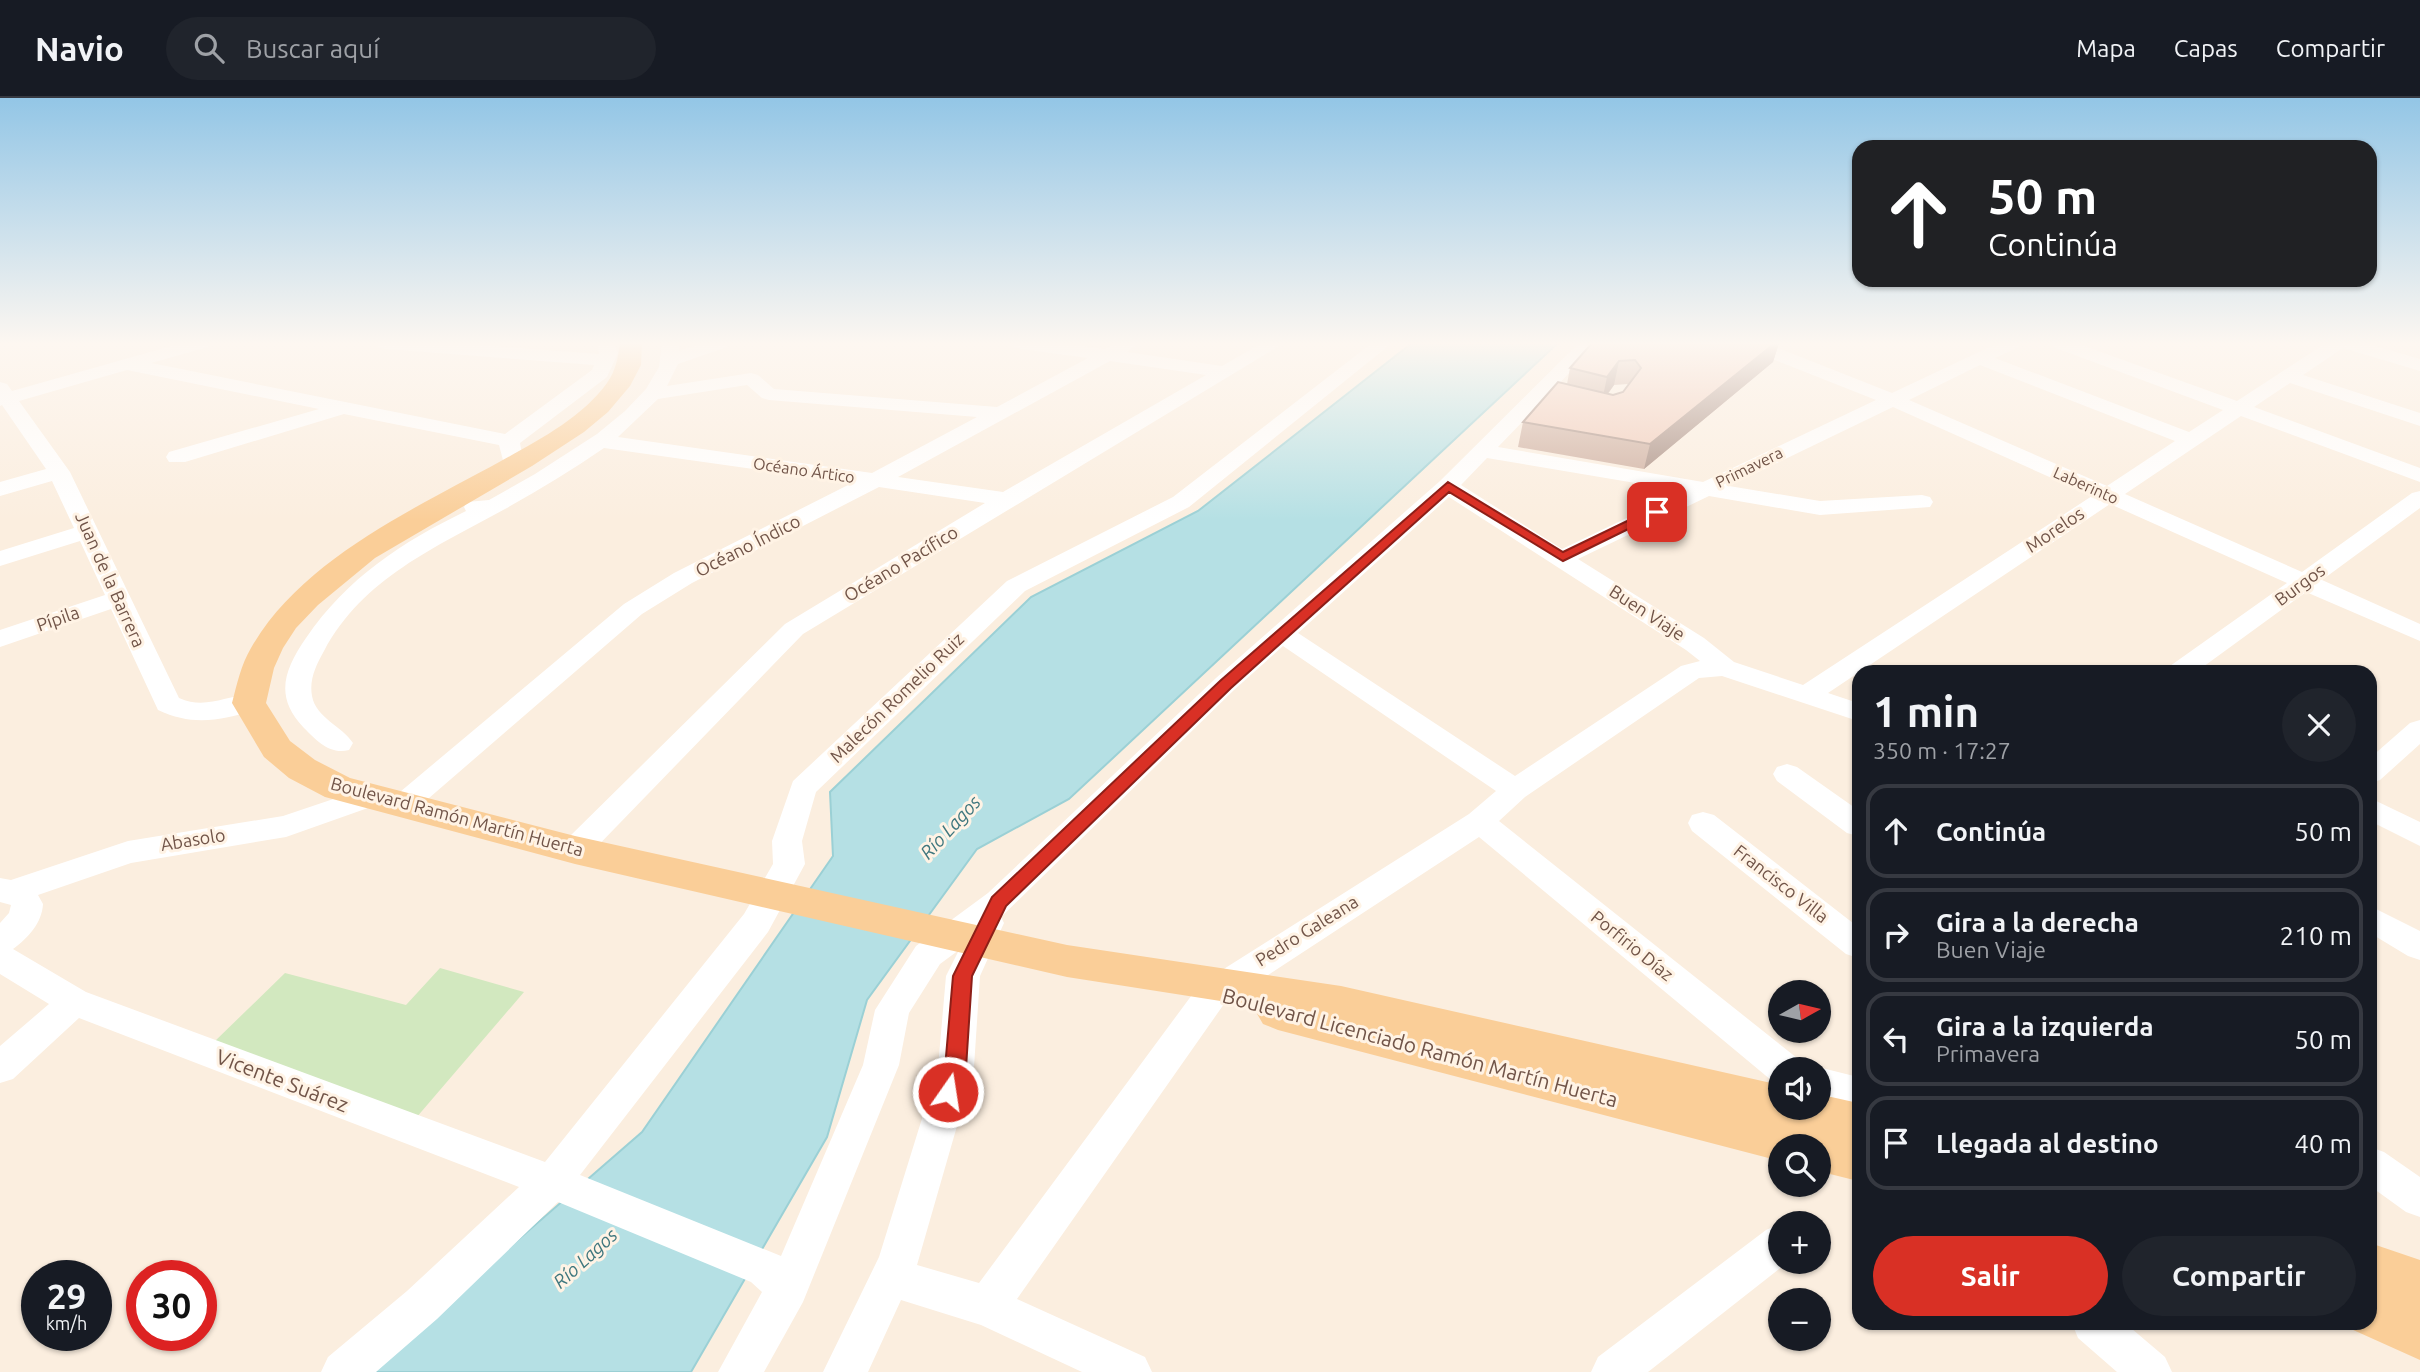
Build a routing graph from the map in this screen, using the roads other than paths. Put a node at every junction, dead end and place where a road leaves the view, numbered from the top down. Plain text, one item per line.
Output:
1 (8, 402) edge
2 (314, 402) edge
3 (601, 402) edge
4 (644, 402) edge
5 (871, 402) edge
6 (1018, 402) edge
7 (1173, 402) edge
8 (1307, 402) edge
9 (1543, 402) edge
10 (1882, 402) edge
11 (1901, 402) edge
12 (2093, 402) edge
13 (2223, 402) edge
14 (2247, 402) edge
15 (2367, 402) edge
16 (341, 408) junction
17 (2238, 408) junction
18 (998, 413) junction
19 (2420, 420) edge
20 (2191, 440) junction
21 (600, 442) junction
22 (1482, 452) junction
23 (511, 454) junction
24 (177, 457) dead end
25 (59, 471) junction
26 (2420, 475) edge
27 (876, 480) junction
28 (1448, 486) junction
29 (0, 489) edge
30 (1704, 489) junction
31 (2108, 495) junction
32 (2420, 498) edge
33 (1007, 499) junction
34 (1922, 502) dead end
35 (494, 506) junction
36 (435, 511) junction
37 (87, 531) junction
38 (1563, 557) junction
39 (0, 559) edge
40 (2306, 581) junction
41 (117, 599) junction
42 (1281, 633) junction
43 (2420, 633) edge
44 (0, 639) edge
45 (2189, 665) edge
46 (1725, 668) junction
47 (1808, 694) junction
48 (249, 703) junction
49 (1852, 710) edge
50 (2420, 729) edge
51 (339, 743) dead end
52 (2377, 766) edge
53 (1787, 774) dead end
54 (1515, 790) junction
55 (372, 796) junction
56 (404, 804) junction
57 (2377, 812) edge
58 (1852, 821) edge
59 (1480, 822) junction
60 (1703, 823) dead end
61 (2420, 835) edge
62 (575, 850) junction
63 (7, 890) edge
64 (999, 902) junction
65 (2377, 922) edge
66 (1852, 939) edge
67 (0, 941) edge
68 (2420, 947) edge
69 (0, 957) edge
70 (1206, 986) junction
71 (74, 1002) junction
72 (1769, 1057) edge
73 (0, 1068) edge
74 (1831, 1086) edge
75 (1852, 1092) edge
76 (1768, 1102) edge
77 (1831, 1117) edge
78 (1852, 1122) edge
79 (1768, 1137) edge
80 (1831, 1153) edge
81 (1852, 1158) edge
82 (2377, 1169) edge
83 (562, 1186) junction
84 (2420, 1199) edge
85 (1768, 1252) edge
86 (2377, 1269) edge
87 (891, 1277) junction
88 (777, 1278) junction
89 (2420, 1288) edge
90 (987, 1307) junction
91 (2377, 1314) edge
92 (2101, 1330) edge
93 (2420, 1334) edge
94 (343, 1372) edge
95 (740, 1372) edge
96 (845, 1372) edge
97 (1130, 1372) edge
98 (1614, 1372) edge
99 (2150, 1372) edge

1 - 25 street, Juan de la Barrera
2 - 16 street
3 - 23 main road
4 - 21 street
5 - 18 street
6 - 18 street, Océano Índico
7 - 33 street, Océano Pacífico
8 - 83 street, Malecón Romelio Ruiz
9 - 22 street
10 - 30 street, Primavera
11 - 31 street, Laberinto
12 - 20 street
13 - 17 street
14 - 17 street, Morelos
15 - 19 street
16 - 23 street
16 - 24 street
17 - 20 street, Morelos
17 - 26 street
18 - 27 street, Océano Índico
20 - 31 street, Morelos
21 - 27 street, Océano Ártico
21 - 35 street
22 - 28 street
22 - 30 street
23 - 36 main road
25 - 29 street
25 - 37 street, Juan de la Barrera
27 - 33 street, Océano Ártico
27 - 56 street, Océano Índico
28 - 38 street, Buen Viaje
28 - 42 street
30 - 34 street
30 - 38 street, Primavera
31 - 40 street, Laberinto
31 - 47 street, Morelos
32 - 40 street, Burgos
33 - 62 street, Océano Pacífico
35 - 36 street
35 - 51 street
36 - 48 main road
37 - 39 street
37 - 41 street, Juan de la Barrera
38 - 46 street, Buen Viaje
40 - 43 street, Laberinto
40 - 45 street, Burgos
41 - 44 street, Pípila
41 - 48 street, Juan de la Barrera
42 - 54 street
42 - 64 street
46 - 47 street, Buen Viaje
46 - 54 street, Pedro Galeana
47 - 49 street, Buen Viaje
48 - 55 main road, Boulevard Ramón Martín Huerta
50 - 52 street
53 - 58 street
54 - 59 street, Pedro Galeana
55 - 56 main road, Boulevard Ramón Martín Huerta
55 - 63 street, Abasolo
56 - 62 main road, Boulevard Ramón Martín Huerta
57 - 61 street
59 - 70 street, Pedro Galeana
59 - 72 street, Porfirio Díaz
60 - 66 street, Francisco Villa
62 - 70 main road, Boulevard Ramón Martín Huerta
63 - 67 street
64 - 87 street
64 - 88 street
65 - 68 street
69 - 71 street, Vicente Suárez
70 - 76 main road, Boulevard Licenciado Ramón Martín Huerta
70 - 79 main road, Boulevard Licenciado Ramón Martín Huerta
70 - 90 street, Pedro Galeana
71 - 73 street
71 - 83 street, Vicente Suárez
74 - 75 street
77 - 78 main road
80 - 81 main road
82 - 84 street
83 - 88 street, Vicente Suárez
83 - 94 street, Malecón Romelio Ruiz
85 - 98 street
86 - 89 main road
87 - 90 street
87 - 96 street
88 - 95 street
90 - 97 street
91 - 93 main road
92 - 99 street

